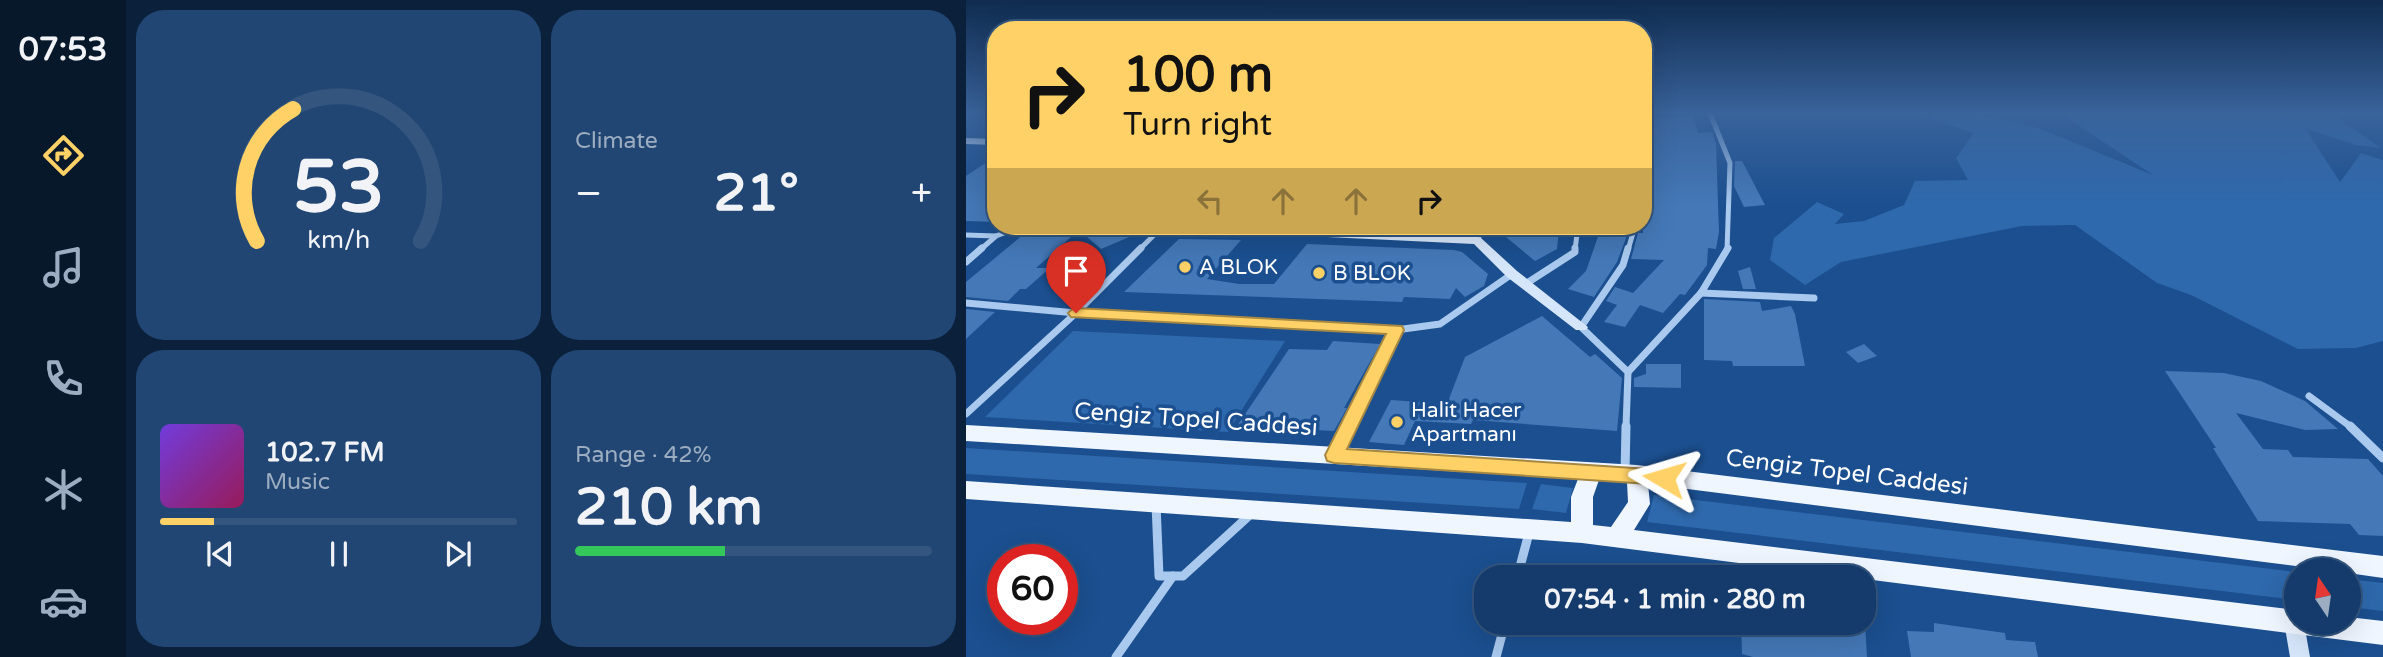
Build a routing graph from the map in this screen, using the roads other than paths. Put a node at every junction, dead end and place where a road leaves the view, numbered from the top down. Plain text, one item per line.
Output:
1 (1722, 144) edge
2 (966, 235) edge
3 (1154, 235) edge
4 (1359, 235) edge
5 (1480, 235) edge
6 (1577, 235) edge
7 (1632, 235) edge
8 (996, 236) joint
9 (1477, 241) junction
10 (966, 262) edge
11 (1512, 274) junction
12 (1527, 283) junction
13 (1701, 293) junction
14 (1814, 298) dead end
15 (966, 303) edge
16 (1076, 313) junction
17 (1581, 327) junction
18 (1396, 330) junction
19 (1628, 372) junction
20 (2308, 396) dead end
21 (966, 414) edge
22 (966, 433) edge
23 (1334, 455) junction
24 (2383, 457) edge
25 (1592, 471) junction
26 (1631, 474) junction
27 (966, 490) edge
28 (1156, 503) junction
29 (1256, 510) junction
30 (1530, 529) junction
31 (1582, 533) junction
32 (1617, 537) junction
33 (1520, 565) edge
34 (2383, 567) edge
35 (1173, 576) junction
36 (2284, 620) edge
37 (2361, 630) edge
38 (2383, 633) edge
39 (1502, 635) edge
40 (2299, 635) edge
41 (1116, 657) edge
42 (1496, 657) edge
43 (2300, 657) edge

1 - 13 street
2 - 8 street
3 - 16 street
4 - 9 street
5 - 9 street
6 - 12 street
7 - 17 street
8 - 10 street
9 - 11 street
11 - 12 street
11 - 18 street
12 - 17 street
13 - 14 street
13 - 19 street
15 - 16 street
16 - 18 street
16 - 21 street
17 - 19 street
18 - 23 street
19 - 26 street
20 - 24 street
22 - 23 main road, Cengiz Topel Caddesi
23 - 25 main road, Cengiz Topel Caddesi
25 - 26 main road, Cengiz Topel Caddesi
25 - 31 main road
26 - 32 main road
26 - 34 main road, Cengiz Topel Caddesi
27 - 28 main road
28 - 29 main road
28 - 35 street
29 - 30 main road
29 - 35 street
30 - 31 main road
30 - 33 street
31 - 32 main road
32 - 36 main road
35 - 41 street
37 - 38 main road
39 - 42 street
40 - 43 street

